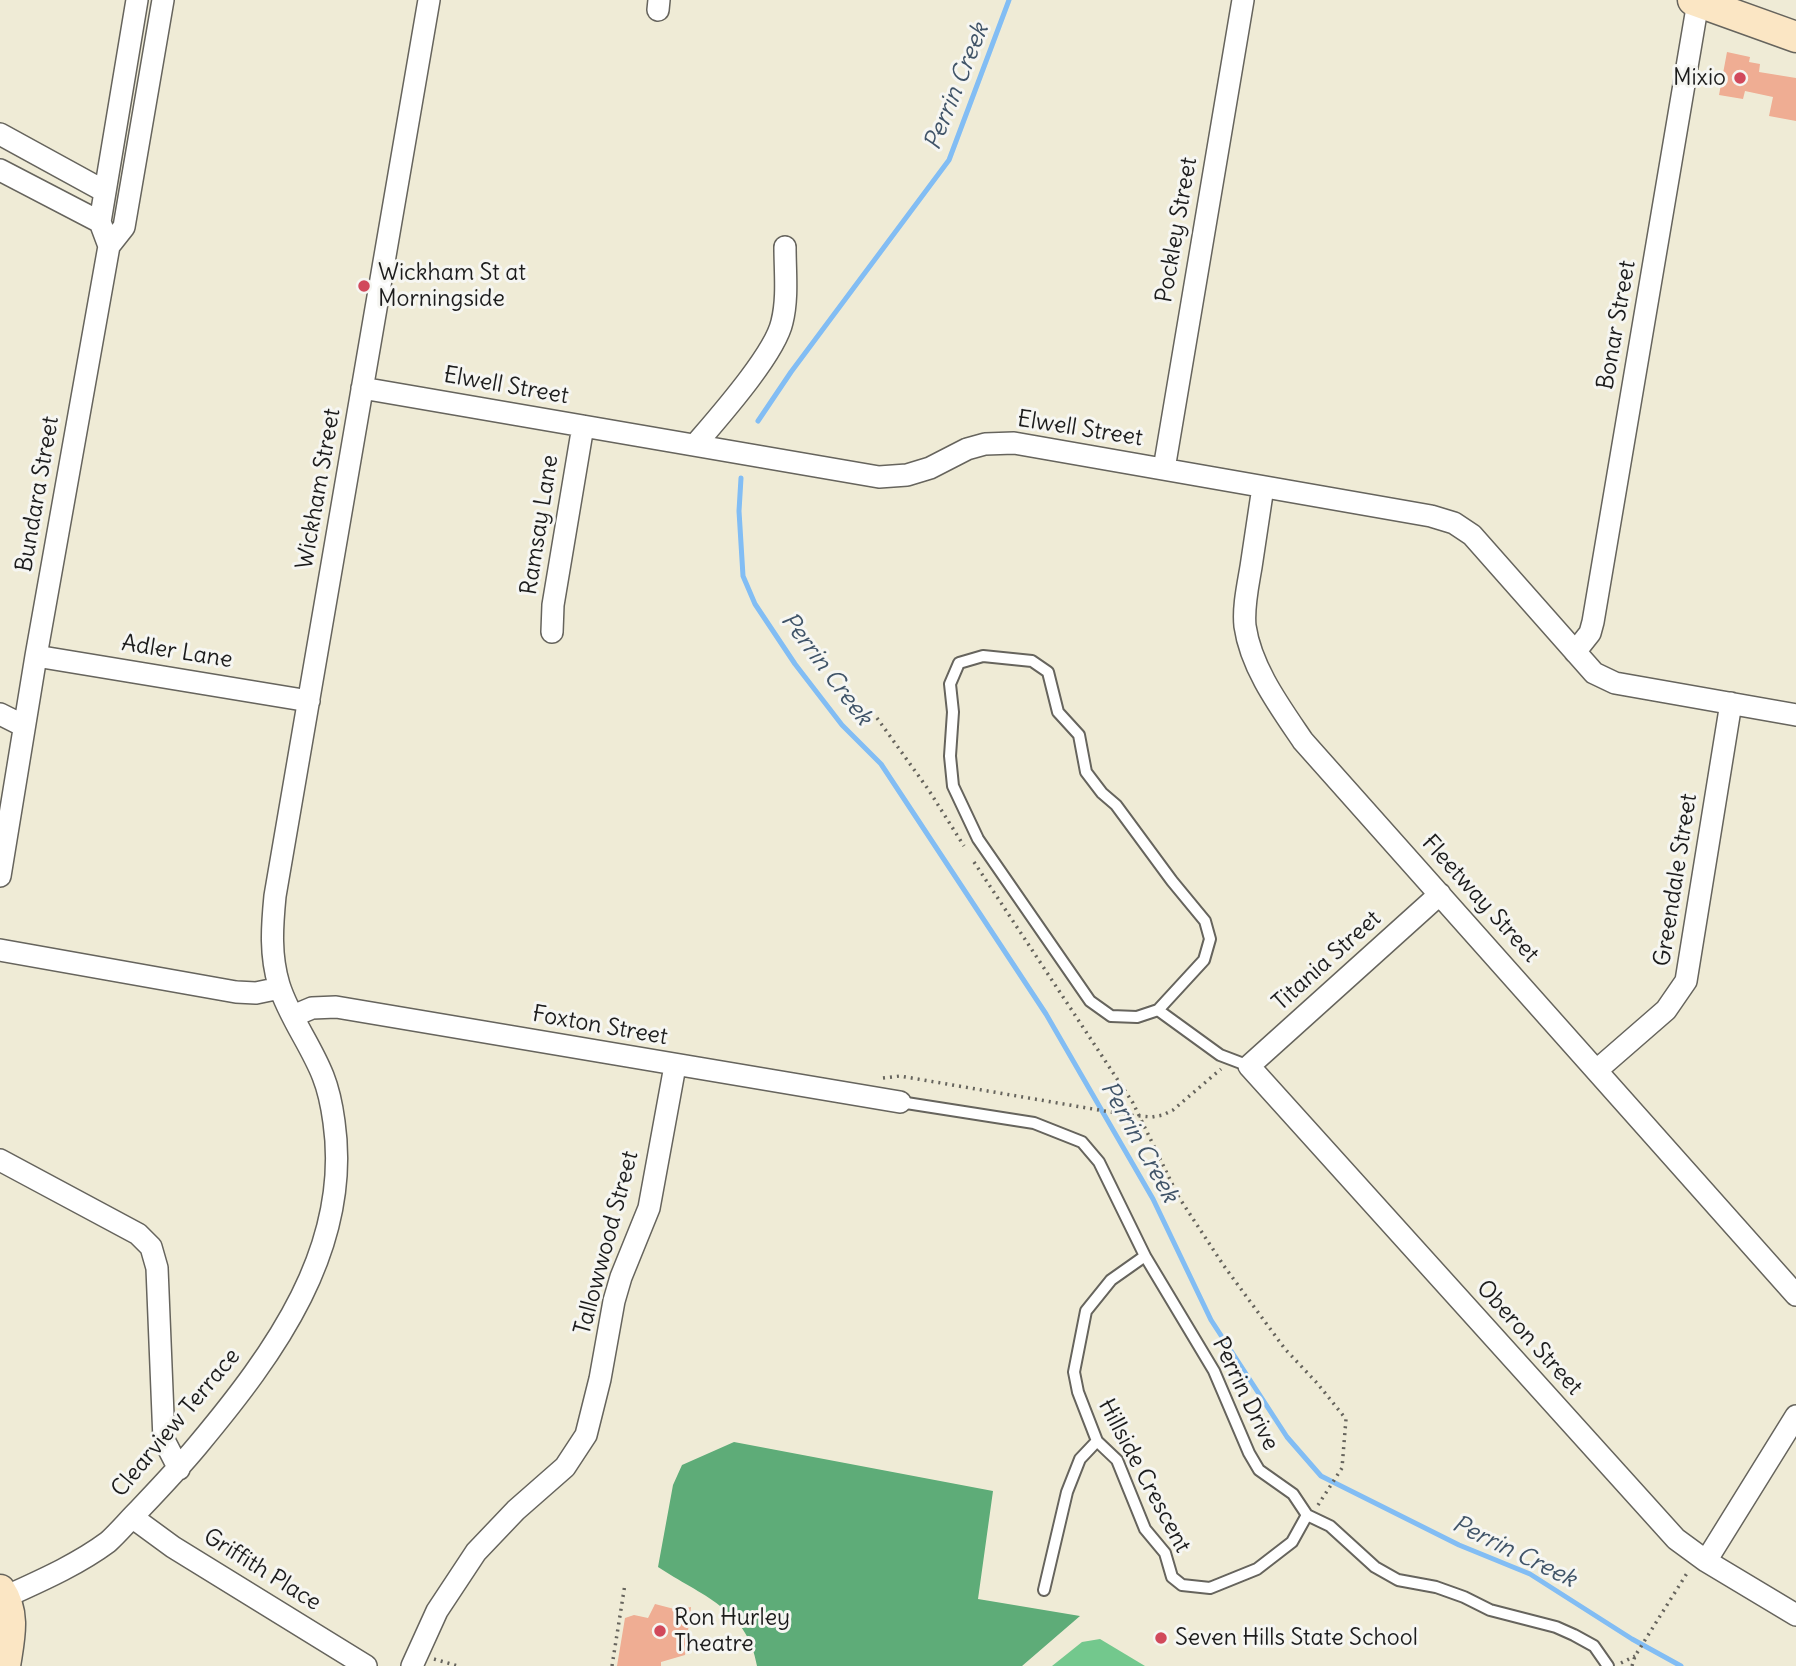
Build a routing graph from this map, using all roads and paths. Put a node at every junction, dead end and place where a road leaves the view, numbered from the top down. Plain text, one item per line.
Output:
1 (137, 0) edge
2 (163, 0) edge
3 (429, 0) edge
4 (1243, 0) edge
5 (1696, 1) edge
6 (1796, 37) edge
7 (0, 134) edge
8 (0, 170) edge
9 (104, 191) junction
10 (100, 222) junction
11 (109, 246) junction
12 (785, 247) dead end
13 (362, 388) junction
14 (583, 426) junction
15 (695, 445) junction
16 (1164, 469) junction
17 (1263, 487) junction
18 (552, 632) dead end
19 (1575, 652) junction
20 (36, 656) junction
21 (309, 701) junction
22 (1731, 703) junction
23 (0, 714) edge
24 (1796, 715) edge
25 (877, 718) dead end
26 (24, 726) junction
27 (965, 848) dead end
28 (973, 860) dead end
29 (0, 876) edge
30 (1440, 894) junction
31 (0, 950) edge
32 (280, 988) junction
33 (1158, 1010) junction
34 (293, 1016) junction
35 (1241, 1063) junction
36 (675, 1066) junction
37 (1597, 1070) junction
38 (883, 1078) dead end
39 (900, 1102) joint
40 (1140, 1116) junction
41 (0, 1160) edge
42 (1145, 1256) junction
43 (1796, 1295) edge
44 (1796, 1416) edge
45 (1097, 1441) junction
46 (179, 1469) junction
47 (1318, 1506) dead end
48 (1307, 1515) junction
49 (132, 1517) junction
50 (1706, 1561) junction
51 (625, 1584) dead end
52 (1044, 1590) dead end
53 (3, 1593) edge
54 (1796, 1615) edge
55 (1635, 1656) junction
56 (432, 1658) dead end
57 (5, 1666) edge
58 (366, 1666) edge
59 (412, 1666) edge
60 (458, 1666) edge
61 (612, 1666) edge
62 (1611, 1666) edge
63 (1632, 1666) edge

1 - 9 street
2 - 11 street, Bundara Street
3 - 13 street, Wickham Street
4 - 16 street, Pockley Street
5 - 6 main road
5 - 19 street, Bonar Street
7 - 9 street
8 - 10 street
9 - 10 street
10 - 11 street
11 - 20 street, Bundara Street
12 - 15 street
13 - 14 street, Elwell Street
13 - 21 street, Wickham Street
14 - 15 street, Elwell Street
14 - 18 street, Ramsay Lane
15 - 16 street, Elwell Street
16 - 17 street, Elwell Street
17 - 19 street, Elwell Street
17 - 30 street, Fleetway Street
19 - 22 street, Elwell Street
20 - 21 street, Adler Lane
20 - 26 street, Bundara Street
21 - 32 street, Wickham Street
22 - 24 street, Elwell Street
22 - 37 street, Greendale Street
23 - 26 street
25 - 27 path
26 - 29 street, Bundara Street
28 - 40 path
30 - 35 street, Titania Street
30 - 37 street, Fleetway Street
31 - 32 street
32 - 34 street, Clearview Terrace
33 - 33 lane
33 - 35 lane
34 - 36 street, Foxton Street
34 - 46 street, Clearview Terrace
35 - 40 path
35 - 50 street, Oberon Street
36 - 39 street, Foxton Street
36 - 59 street, Tallowwood Street
37 - 43 street, Fleetway Street
38 - 40 path
39 - 42 lane, Perrin Drive
40 - 47 path
41 - 46 street
42 - 45 lane, Hillside Crescent
42 - 48 lane, Perrin Drive
44 - 50 street
45 - 48 lane, Hillside Crescent
45 - 52 lane
46 - 49 street, Clearview Terrace
48 - 62 lane, Perrin Drive
49 - 53 street, Clearview Terrace
49 - 58 street, Griffith Place
50 - 54 street, Oberon Street
50 - 55 path
51 - 61 path
53 - 57 main road
55 - 62 path
55 - 63 path
56 - 60 path

